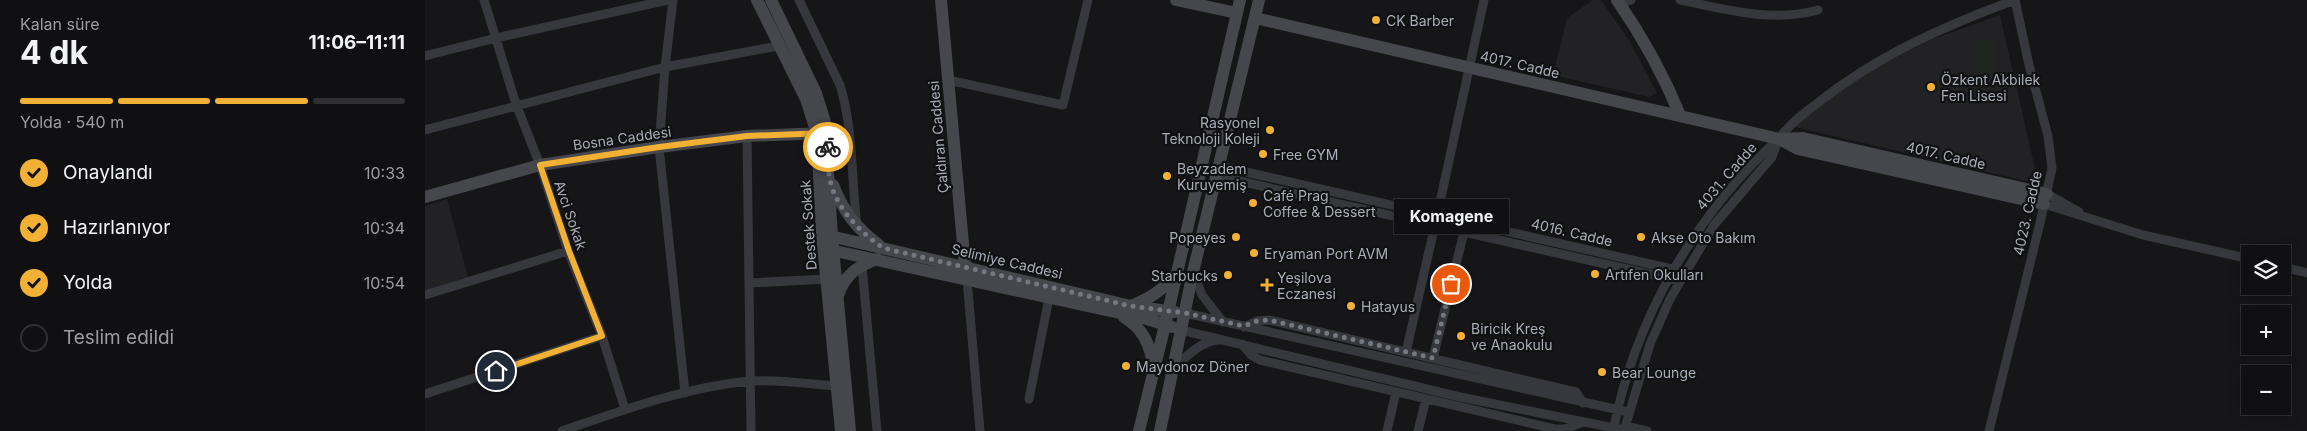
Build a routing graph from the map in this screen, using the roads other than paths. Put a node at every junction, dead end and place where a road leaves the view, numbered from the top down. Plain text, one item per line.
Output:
1 (483, 0) edge
2 (667, 0) edge
3 (673, 0) edge
4 (757, 0) edge
5 (771, 0) edge
6 (799, 0) edge
7 (1088, 0) edge
8 (1176, 0) edge
9 (1240, 0) edge
10 (1259, 0) edge
11 (1484, 0) edge
12 (1680, 0) edge
13 (2015, 0) edge
14 (1622, 1) edge
15 (941, 2) edge
16 (1818, 10) dead end
17 (1237, 13) junction
18 (1255, 18) junction
19 (496, 38) junction
20 (779, 46) junction
21 (425, 56) edge
22 (665, 67) junction
23 (1470, 68) junction
24 (948, 80) junction
25 (516, 104) junction
26 (1680, 115) junction
27 (425, 130) edge
28 (822, 134) junction
29 (747, 136) junction
30 (1779, 139) junction
31 (659, 147) junction
32 (540, 165) junction
33 (1218, 171) junction
34 (829, 176) junction
35 (425, 197) edge
36 (2046, 199) junction
37 (1436, 220) junction
38 (858, 228) junction
39 (1464, 232) junction
40 (827, 236) junction
41 (829, 249) junction
42 (569, 251) junction
43 (880, 254) junction
44 (2241, 257) edge
45 (862, 266) junction
46 (965, 266) junction
47 (1673, 269) junction
48 (2291, 269) edge
49 (1193, 272) junction
50 (1685, 272) junction
51 (1177, 273) junction
52 (2307, 273) edge
53 (1668, 278) junction
54 (827, 279) junction
55 (967, 279) junction
56 (1680, 281) junction
57 (750, 283) junction
58 (425, 295) edge
59 (838, 296) junction
60 (1049, 298) junction
61 (1131, 306) junction
62 (1167, 312) junction
63 (1117, 313) junction
64 (1185, 313) junction
65 (1223, 322) junction
66 (1165, 325) junction
67 (1244, 326) junction
68 (1181, 330) junction
69 (602, 336) junction
70 (1224, 339) junction
71 (1242, 344) junction
72 (1406, 352) junction
73 (1433, 358) junction
74 (1154, 367) junction
75 (1173, 369) junction
76 (751, 381) junction
77 (837, 386) junction
78 (1396, 392) junction
79 (685, 393) junction
80 (425, 394) edge
81 (1029, 399) dead end
82 (1425, 399) junction
83 (1583, 403) junction
84 (625, 410) junction
85 (1618, 410) junction
86 (1628, 412) junction
87 (1583, 422) junction
88 (1624, 429) edge
89 (1613, 430) edge
90 (562, 431) edge
91 (751, 431) edge
92 (841, 431) edge
93 (851, 431) edge
94 (877, 431) edge
95 (980, 431) edge
96 (1139, 431) edge
97 (1160, 431) edge
98 (1387, 431) edge
99 (1418, 431) edge
100 (1647, 431) edge
101 (1989, 431) edge

1 - 19 street, Avci Sokak
2 - 19 street
3 - 22 street
4 - 20 street, Destek Sokak
5 - 28 street, Destek Sokak
6 - 38 street
7 - 24 street
8 - 17 street
9 - 17 street
10 - 18 street
11 - 23 street
12 - 16 street
13 - 30 street
13 - 36 street, 4023. Cadde
14 - 26 street
15 - 24 street, Çaldıran Caddesi
17 - 51 street
18 - 23 street, 4017. Cadde
18 - 33 street
19 - 21 street
19 - 25 street, Avci Sokak
20 - 22 street
20 - 28 street, Destek Sokak
22 - 25 street
22 - 31 street
23 - 26 street, 4017. Cadde
23 - 37 street
24 - 46 street, Çaldıran Caddesi
25 - 27 street
25 - 32 street, Avci Sokak
26 - 30 street, 4017. Cadde
28 - 29 street, Bosna Caddesi
28 - 34 street, Destek Sokak
28 - 40 street, Destek Sokak
29 - 31 street, Bosna Caddesi
29 - 57 street
30 - 36 street, 4017. Cadde
30 - 47 street, 4031. Cadde
30 - 50 street, 4031. Cadde
31 - 32 street, Bosna Caddesi
31 - 79 street
32 - 35 street, Bosna Caddesi
32 - 42 street, Avci Sokak
33 - 37 street, 4016. Cadde
33 - 49 street
34 - 38 street
34 - 40 street, Destek Sokak
36 - 44 street, 4017. Cadde
36 - 101 street, 4023. Cadde
37 - 39 street, 4016. Cadde
37 - 47 street, 4016. Cadde
37 - 72 street
38 - 43 street
39 - 53 street, 4016. Cadde
39 - 73 street
40 - 41 street, Destek Sokak
40 - 43 street, Selimiye Caddesi
41 - 43 street, Selimiye Caddesi
41 - 54 street, Destek Sokak
41 - 59 street, Destek Sokak
42 - 58 street
42 - 69 street, Avci Sokak
43 - 45 street
43 - 46 street, Selimiye Caddesi
43 - 55 street, Selimiye Caddesi
45 - 59 street
45 - 94 street
46 - 61 street, Selimiye Caddesi
47 - 50 street, 4016. Cadde
47 - 53 street, 4031. Cadde
48 - 52 street
49 - 64 street
49 - 65 street
50 - 56 street, 4031. Cadde
51 - 61 street
51 - 62 street
53 - 56 street, 4016. Cadde
53 - 85 street, 4031. Cadde
54 - 57 street
54 - 77 street, Destek Sokak
55 - 60 street, Selimiye Caddesi
55 - 95 street
56 - 86 street, 4031. Cadde
57 - 76 street
59 - 93 street, Destek Sokak
60 - 63 street, Selimiye Caddesi
60 - 81 street
61 - 62 street, Selimiye Caddesi
62 - 64 street, Selimiye Caddesi
62 - 66 street
63 - 66 street, Selimiye Caddesi
63 - 74 street
64 - 65 street
64 - 68 street
65 - 67 street
66 - 68 street, Selimiye Caddesi
66 - 74 street
67 - 72 street
67 - 83 street
68 - 70 street
68 - 75 street
69 - 80 street
69 - 84 street, Avci Sokak
70 - 71 street
70 - 75 street
71 - 78 street
71 - 87 street
72 - 73 street
73 - 83 street
74 - 96 street
75 - 97 street
76 - 77 street
76 - 79 street
76 - 91 street
77 - 92 street, Destek Sokak
78 - 82 street
78 - 98 street
79 - 84 street
82 - 87 street
82 - 99 street
83 - 85 street
84 - 90 street
85 - 86 street
85 - 89 street, 4031. Cadde
86 - 88 street, 4031. Cadde
87 - 89 street
88 - 89 street
88 - 100 street

